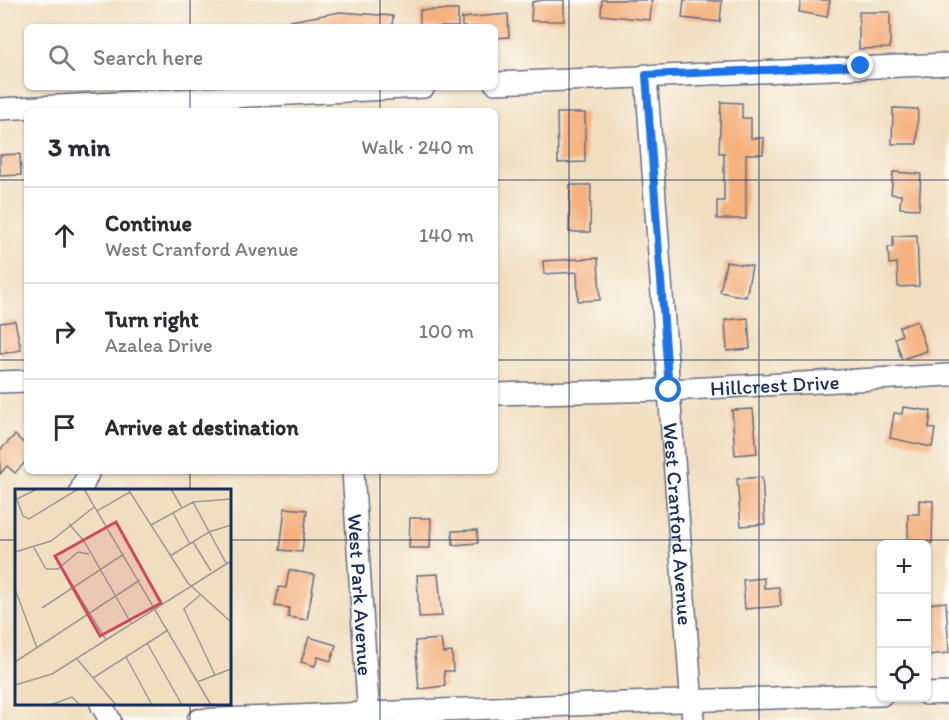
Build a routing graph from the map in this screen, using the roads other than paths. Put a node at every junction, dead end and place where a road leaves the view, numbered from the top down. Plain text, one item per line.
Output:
1 (949, 64) edge
2 (646, 75) junction
3 (498, 83) edge
4 (405, 90) edge
5 (328, 102) edge
6 (24, 108) edge
7 (47, 108) edge
8 (0, 109) edge
9 (949, 375) edge
10 (24, 381) edge
11 (0, 382) edge
12 (669, 390) junction
13 (498, 394) edge
14 (88, 474) edge
15 (353, 474) edge
16 (81, 489) edge
17 (949, 693) edge
18 (931, 694) edge
19 (877, 695) edge
20 (102, 705) edge
21 (692, 710) edge
22 (368, 716) edge
23 (110, 720) edge
24 (198, 720) edge

1 - 2 street
2 - 3 street
2 - 12 street, West Cranford Avenue
4 - 5 street
5 - 7 street
6 - 8 street
9 - 12 street, Hillcrest Drive
10 - 11 street
12 - 13 street, Hillcrest Drive
12 - 21 street, West Cranford Avenue
14 - 16 street
15 - 22 street, West Park Avenue
17 - 18 street
19 - 21 street
20 - 23 street
21 - 22 street
22 - 24 street

